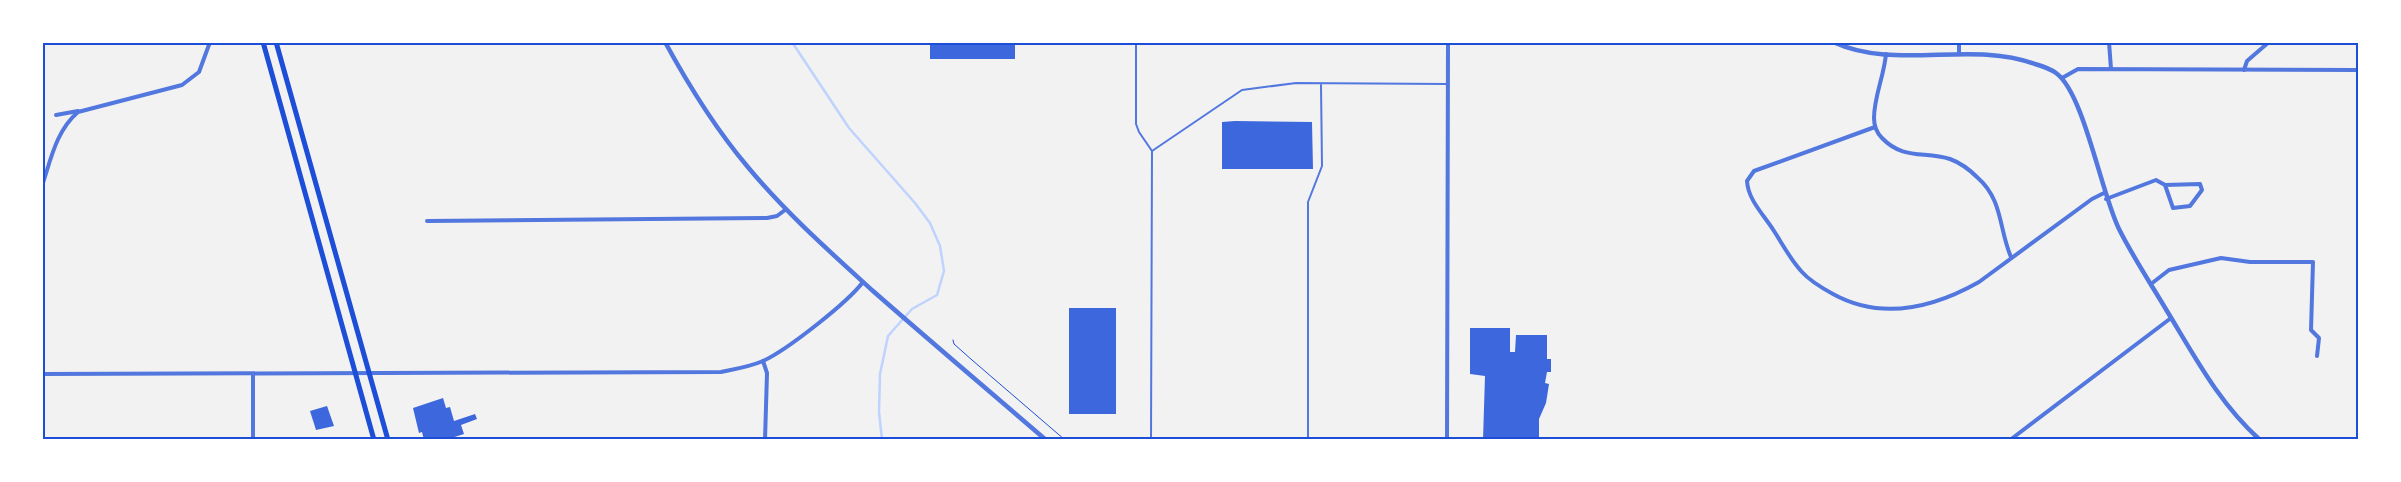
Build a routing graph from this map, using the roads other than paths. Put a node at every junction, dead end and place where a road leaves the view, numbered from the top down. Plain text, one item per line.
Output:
1 (210, 42) edge
2 (263, 42) edge
3 (276, 42) edge
4 (666, 42) edge
5 (1136, 42) edge
6 (1448, 42) edge
7 (1833, 42) edge
8 (1959, 42) edge
9 (2109, 42) edge
10 (2269, 42) edge
11 (1886, 54) junction
12 (1959, 54) junction
13 (2111, 68) junction
14 (2244, 70) junction
15 (2358, 70) edge
16 (2062, 78) junction
17 (1321, 84) junction
18 (1448, 84) junction
19 (87, 110) junction
20 (56, 115) dead end
21 (1875, 127) junction
22 (1152, 151) junction
23 (42, 186) edge
24 (2165, 186) junction
25 (2104, 193) junction
26 (2106, 199) junction
27 (785, 210) junction
28 (427, 221) dead end
29 (2012, 257) junction
30 (863, 282) junction
31 (2151, 284) junction
32 (2171, 318) junction
33 (2317, 356) dead end
34 (763, 361) junction
35 (42, 374) edge
36 (253, 374) junction
37 (354, 374) junction
38 (369, 374) junction
39 (253, 440) edge
40 (374, 440) edge
41 (388, 440) edge
42 (765, 440) edge
43 (1046, 440) edge
44 (1151, 440) edge
45 (1308, 440) edge
46 (1447, 440) edge
47 (2010, 440) edge
48 (2260, 440) edge

1 - 19 street
2 - 37 main road
3 - 38 main road
4 - 27 street
5 - 22 lane
6 - 18 street
7 - 11 street
8 - 12 street
9 - 13 street
10 - 14 street
11 - 12 street
11 - 21 street
12 - 16 street
13 - 14 street
13 - 16 street
14 - 15 street
16 - 25 street
17 - 18 lane
17 - 22 lane
17 - 45 lane
18 - 46 street
19 - 20 street
19 - 23 street
21 - 29 street
21 - 29 street
22 - 44 lane
24 - 24 street
24 - 26 street
25 - 26 street
25 - 29 street
26 - 31 street
27 - 28 street
27 - 30 street
30 - 34 street
30 - 43 street
31 - 32 street
31 - 33 street
32 - 47 street
32 - 48 street
34 - 38 street
34 - 42 street
35 - 36 street
36 - 37 street
36 - 39 street
37 - 38 street
37 - 40 main road
38 - 41 main road

